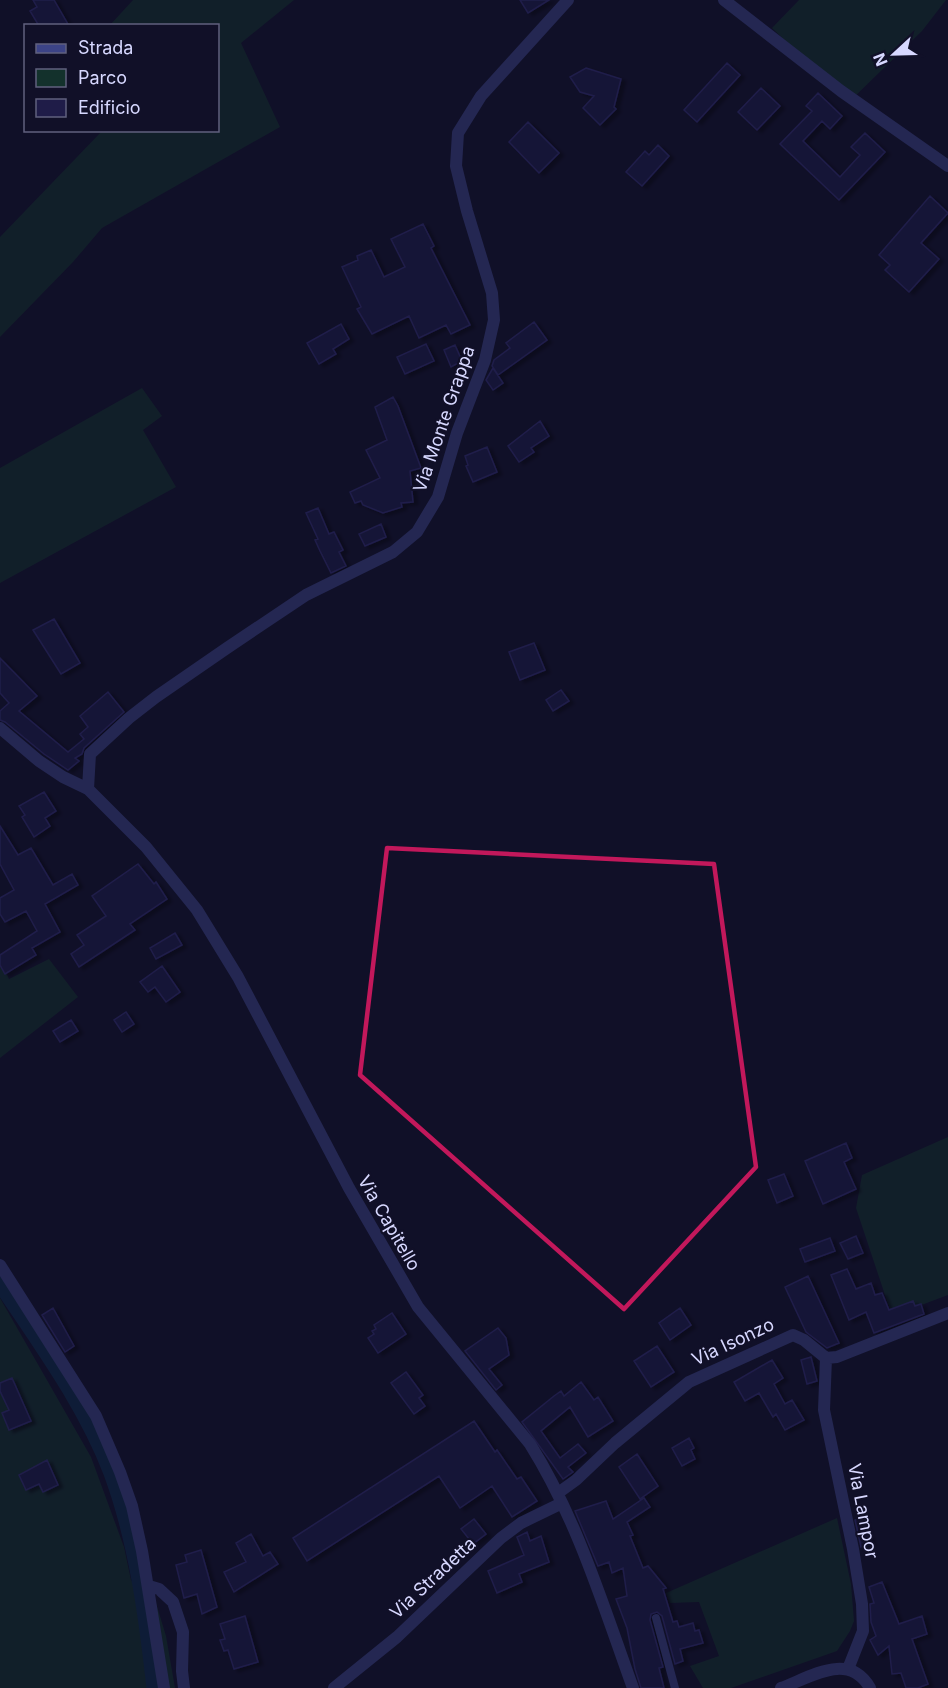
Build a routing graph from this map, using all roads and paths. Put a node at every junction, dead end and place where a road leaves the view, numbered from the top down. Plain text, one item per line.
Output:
1 (568, 0) edge
2 (724, 0) edge
3 (948, 165) edge
4 (0, 728) edge
5 (88, 789) junction
6 (3, 1269) edge
7 (948, 1313) edge
8 (826, 1358) junction
9 (560, 1498) junction
10 (149, 1586) junction
11 (656, 1618) dead end
12 (848, 1668) junction
13 (164, 1688) edge
14 (184, 1688) edge
15 (334, 1688) edge
16 (633, 1688) edge
17 (675, 1688) edge
18 (781, 1688) edge
19 (870, 1688) edge

1 - 5 street, Via Monte Grappa
2 - 3 street
4 - 5 street, Via Capitello
5 - 9 street, Via Capitello
6 - 10 street
7 - 8 street
8 - 9 street, Via Isonzo
8 - 12 street, Via Lampor
9 - 15 street, Via Stradetta
9 - 16 street, Via Capitello
10 - 13 street
10 - 14 street
11 - 17 lane
12 - 18 street
12 - 19 street

